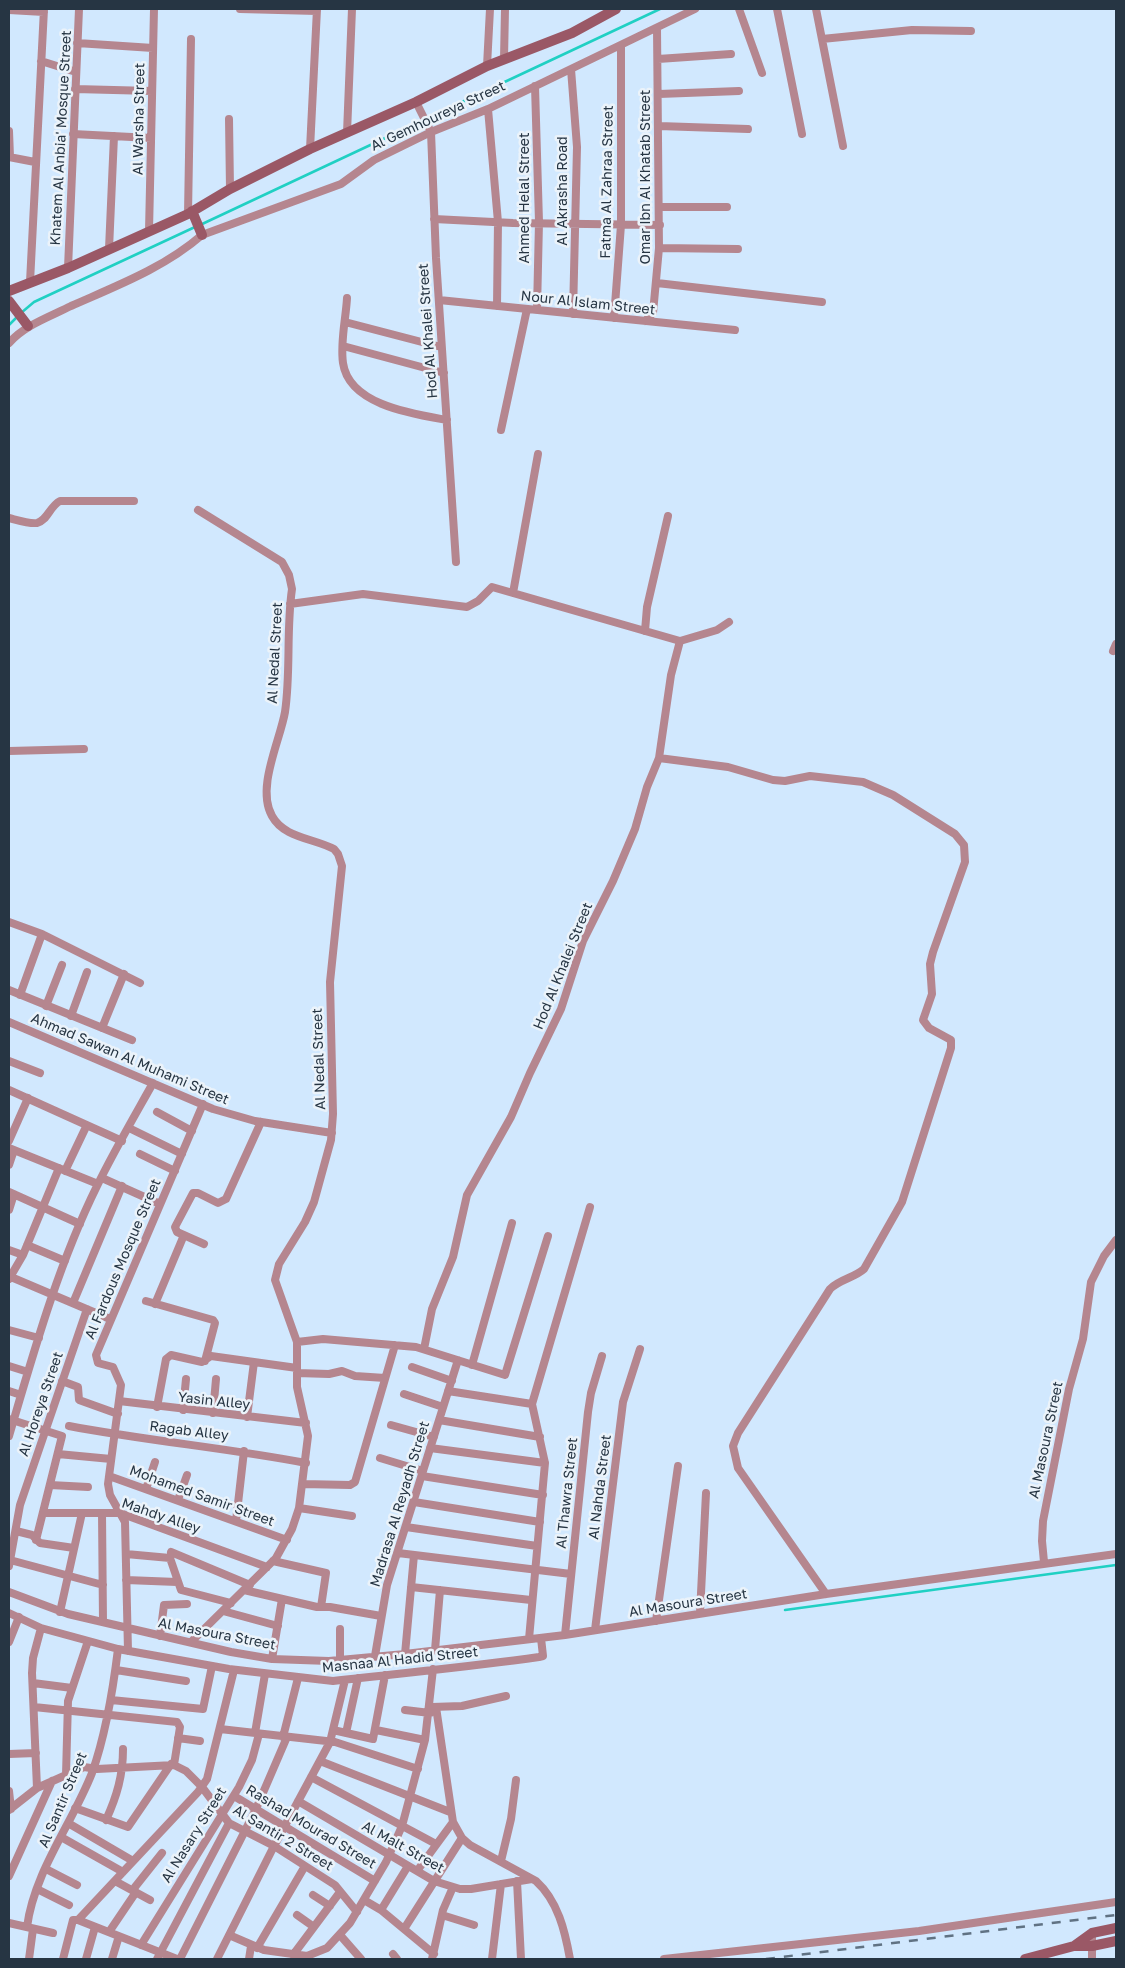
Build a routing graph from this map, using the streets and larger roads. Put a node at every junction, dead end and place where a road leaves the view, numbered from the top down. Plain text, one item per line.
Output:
1 (79, 9) edge
2 (154, 9) edge
3 (240, 9) edge
4 (352, 9) edge
5 (490, 9) edge
6 (505, 9) edge
7 (695, 9) edge
8 (739, 9) edge
9 (777, 9) edge
10 (816, 9) edge
11 (9, 10) edge
12 (44, 10) edge
13 (317, 10) edge
14 (610, 10) edge
15 (657, 28) junction
16 (971, 32) dead end
17 (191, 39) dead end
18 (822, 39) junction
19 (78, 43) junction
20 (620, 45) junction
21 (153, 48) junction
22 (731, 54) dead end
23 (658, 59) junction
24 (504, 60) junction
25 (41, 61) junction
26 (487, 66) junction
27 (571, 69) junction
28 (76, 72) junction
29 (762, 73) dead end
30 (535, 86) junction
31 (75, 89) junction
32 (152, 91) junction
33 (739, 91) dead end
34 (659, 94) junction
35 (416, 102) junction
36 (488, 109) junction
37 (229, 119) dead end
38 (659, 126) junction
39 (429, 129) junction
40 (748, 129) dead end
41 (9, 131) edge
42 (346, 133) junction
43 (73, 134) junction
44 (802, 134) dead end
45 (114, 136) junction
46 (151, 138) junction
47 (843, 146) dead end
48 (310, 149) junction
49 (10, 157) edge
50 (35, 162) junction
51 (230, 189) junction
52 (660, 206) junction
53 (727, 207) dead end
54 (191, 214) junction
55 (434, 219) junction
56 (498, 222) junction
57 (539, 222) junction
58 (576, 223) junction
59 (660, 224) junction
60 (621, 225) junction
61 (149, 231) junction
62 (201, 233) junction
63 (659, 248) junction
64 (109, 249) junction
65 (738, 250) dead end
66 (68, 268) junction
67 (30, 282) junction
68 (657, 283) junction
69 (9, 291) edge
70 (347, 298) dead end
71 (439, 300) junction
72 (9, 302) edge
73 (822, 302) dead end
74 (498, 306) junction
75 (527, 309) junction
76 (537, 310) junction
77 (573, 314) junction
78 (614, 318) junction
79 (645, 321) junction
80 (345, 322) junction
81 (26, 323) junction
82 (736, 330) dead end
83 (9, 343) edge
84 (343, 346) junction
85 (442, 347) junction
86 (444, 373) junction
87 (447, 420) junction
88 (501, 430) dead end
89 (538, 454) dead end
90 (134, 501) dead end
91 (198, 510) dead end
92 (668, 516) dead end
93 (9, 518) edge
94 (456, 562) dead end
95 (513, 593) junction
96 (290, 604) junction
97 (729, 622) dead end
98 (645, 631) junction
99 (680, 641) junction
100 (84, 749) dead end
101 (9, 751) edge
102 (659, 758) junction
103 (9, 922) edge
104 (42, 934) junction
105 (62, 966) dead end
106 (87, 972) dead end
107 (124, 974) junction
108 (140, 983) dead end
109 (9, 990) edge
110 (20, 995) junction
111 (46, 1006) junction
112 (71, 1016) junction
113 (9, 1022) edge
114 (102, 1028) junction
115 (132, 1040) dead end
116 (9, 1061) edge
117 (40, 1073) dead end
118 (153, 1083) junction
119 (9, 1090) edge
120 (28, 1098) junction
121 (203, 1104) junction
122 (157, 1112) dead end
123 (260, 1122) junction
124 (129, 1128) junction
125 (85, 1129) dead end
126 (192, 1131) junction
127 (332, 1133) junction
128 (10, 1137) edge
129 (122, 1141) junction
130 (11, 1149) edge
131 (140, 1154) dead end
132 (182, 1154) junction
133 (9, 1165) edge
134 (62, 1170) junction
135 (174, 1171) junction
136 (100, 1181) junction
137 (122, 1186) junction
138 (11, 1193) edge
139 (160, 1204) junction
140 (43, 1207) junction
141 (590, 1207) dead end
142 (9, 1210) edge
143 (512, 1223) dead end
144 (80, 1224) junction
145 (184, 1235) junction
146 (548, 1236) dead end
147 (1116, 1240) edge
148 (204, 1244) dead end
149 (27, 1246) junction
150 (9, 1250) edge
151 (23, 1255) junction
152 (65, 1261) junction
153 (10, 1278) edge
154 (52, 1294) junction
155 (146, 1301) dead end
156 (73, 1303) junction
157 (156, 1304) junction
158 (87, 1309) junction
159 (110, 1319) junction
160 (9, 1330) edge
161 (39, 1338) junction
162 (297, 1342) junction
163 (395, 1345) junction
164 (424, 1349) junction
165 (640, 1349) dead end
166 (602, 1356) dead end
167 (458, 1360) junction
168 (205, 1361) junction
169 (254, 1362) junction
170 (9, 1366) edge
171 (472, 1366) junction
172 (412, 1367) dead end
173 (297, 1371) junction
174 (28, 1372) junction
175 (216, 1378) dead end
176 (385, 1378) junction
177 (186, 1379) dead end
178 (452, 1380) junction
179 (62, 1381) junction
180 (9, 1391) edge
181 (448, 1391) junction
182 (404, 1394) dead end
183 (21, 1395) junction
184 (119, 1401) junction
185 (532, 1404) junction
186 (157, 1406) junction
187 (443, 1407) junction
188 (183, 1410) junction
189 (118, 1414) junction
190 (212, 1414) junction
191 (247, 1417) junction
192 (11, 1419) edge
193 (439, 1420) junction
194 (306, 1423) junction
195 (391, 1425) dead end
196 (69, 1426) dead end
197 (46, 1430) junction
198 (114, 1434) junction
199 (9, 1436) edge
200 (434, 1437) junction
201 (540, 1437) junction
202 (430, 1448) junction
203 (244, 1451) junction
204 (58, 1454) junction
205 (380, 1458) dead end
206 (111, 1459) junction
207 (155, 1462) dead end
208 (306, 1463) junction
209 (545, 1463) junction
210 (678, 1466) dead end
211 (423, 1474) junction
212 (186, 1475) dead end
213 (109, 1476) junction
214 (303, 1484) junction
215 (50, 1485) junction
216 (88, 1487) dead end
217 (146, 1489) junction
218 (706, 1494) dead end
219 (543, 1495) junction
220 (178, 1500) junction
221 (414, 1502) junction
222 (299, 1508) junction
223 (43, 1513) junction
224 (82, 1513) junction
225 (102, 1513) junction
226 (120, 1513) junction
227 (352, 1516) dead end
228 (236, 1521) junction
229 (540, 1522) junction
230 (406, 1527) junction
231 (16, 1531) junction
232 (36, 1540) junction
233 (288, 1540) junction
234 (537, 1546) junction
235 (74, 1548) junction
236 (171, 1552) dead end
237 (398, 1553) junction
238 (126, 1554) junction
239 (1116, 1554) edge
240 (414, 1555) junction
241 (1044, 1562) junction
242 (9, 1563) edge
243 (270, 1564) junction
244 (535, 1570) junction
245 (571, 1574) junction
246 (68, 1576) junction
247 (126, 1580) junction
248 (177, 1582) junction
249 (102, 1585) junction
250 (411, 1586) junction
251 (247, 1587) junction
252 (440, 1590) junction
253 (9, 1592) edge
254 (826, 1594) junction
255 (282, 1599) junction
256 (531, 1600) junction
257 (231, 1603) junction
258 (187, 1604) dead end
259 (321, 1607) junction
260 (223, 1611) junction
261 (60, 1612) junction
262 (9, 1613) edge
263 (700, 1614) junction
264 (381, 1616) junction
265 (19, 1617) junction
266 (656, 1620) junction
267 (103, 1622) junction
268 (278, 1626) junction
269 (42, 1628) junction
270 (127, 1628) junction
271 (340, 1629) dead end
272 (595, 1630) junction
273 (565, 1635) junction
274 (160, 1636) junction
275 (541, 1638) junction
276 (529, 1639) junction
277 (88, 1641) junction
278 (9, 1642) edge
279 (191, 1642) junction
280 (118, 1649) junction
281 (435, 1650) junction
282 (128, 1651) junction
283 (406, 1654) junction
284 (376, 1656) junction
285 (272, 1659) junction
286 (340, 1660) junction
287 (212, 1666) junction
288 (433, 1669) junction
289 (116, 1670) junction
290 (234, 1670) junction
291 (265, 1674) junction
292 (385, 1675) junction
293 (298, 1678) junction
294 (358, 1678) junction
295 (186, 1680) dead end
296 (344, 1680) junction
297 (33, 1684) junction
298 (72, 1688) junction
299 (506, 1696) dead end
300 (111, 1700) junction
301 (34, 1707) junction
302 (432, 1709) junction
303 (405, 1710) dead end
304 (67, 1711) junction
305 (107, 1716) junction
306 (220, 1729) junction
307 (332, 1730) junction
308 (376, 1730) junction
309 (257, 1733) junction
310 (346, 1733) junction
311 (285, 1737) junction
312 (178, 1738) junction
313 (425, 1740) junction
314 (200, 1741) dead end
315 (330, 1742) junction
316 (123, 1748) dead end
317 (36, 1753) junction
318 (9, 1754) edge
319 (320, 1760) junction
320 (172, 1765) junction
321 (123, 1766) junction
322 (93, 1768) junction
323 (418, 1769) junction
324 (66, 1775) junction
325 (311, 1777) junction
326 (516, 1780) dead end
327 (52, 1781) junction
328 (202, 1787) junction
329 (37, 1788) junction
330 (9, 1791) edge
331 (234, 1796) junction
332 (410, 1796) junction
333 (298, 1800) junction
334 (75, 1808) junction
335 (256, 1809) junction
336 (9, 1810) edge
337 (450, 1812) junction
338 (221, 1814) junction
339 (106, 1820) junction
340 (453, 1822) junction
341 (68, 1823) junction
342 (229, 1823) junction
343 (284, 1826) junction
344 (402, 1826) junction
345 (244, 1832) junction
346 (61, 1837) junction
347 (462, 1838) junction
348 (436, 1844) junction
349 (274, 1846) junction
350 (162, 1853) dead end
351 (389, 1855) junction
352 (133, 1861) junction
353 (501, 1861) junction
354 (305, 1866) junction
355 (408, 1866) junction
356 (46, 1869) junction
357 (417, 1871) junction
358 (123, 1872) junction
359 (9, 1876) edge
360 (532, 1879) junction
361 (375, 1880) junction
362 (115, 1881) junction
363 (434, 1881) junction
364 (517, 1882) junction
365 (501, 1884) junction
366 (77, 1885) dead end
367 (453, 1887) junction
368 (37, 1889) junction
369 (134, 1891) junction
370 (340, 1892) junction
371 (313, 1895) dead end
372 (150, 1900) dead end
373 (364, 1900) junction
374 (1116, 1902) edge
375 (69, 1905) dead end
376 (330, 1906) junction
377 (380, 1910) junction
378 (357, 1912) junction
379 (442, 1914) junction
380 (296, 1916) dead end
381 (78, 1920) junction
382 (10, 1923) edge
383 (474, 1925) dead end
384 (314, 1926) junction
385 (95, 1927) junction
386 (30, 1928) junction
387 (1116, 1928) edge
388 (404, 1929) junction
389 (109, 1932) junction
390 (9, 1933) edge
391 (53, 1933) dead end
392 (1092, 1933) junction
393 (229, 1935) junction
394 (340, 1935) junction
395 (119, 1936) junction
396 (1116, 1941) edge
397 (140, 1945) junction
398 (1074, 1946) junction
399 (1092, 1946) junction
400 (254, 1947) junction
401 (293, 1955) junction
402 (159, 1956) edge
403 (278, 1956) edge
404 (308, 1957) edge
405 (433, 1957) edge
406 (1044, 1957) edge
407 (29, 1959) edge
408 (63, 1959) edge
409 (86, 1959) edge
410 (112, 1959) edge
411 (179, 1959) edge
412 (217, 1959) edge
413 (249, 1959) edge
414 (361, 1959) edge
415 (492, 1959) edge
416 (521, 1959) edge
417 (570, 1959) edge
418 (664, 1959) edge
419 (1025, 1959) edge
420 (1092, 1959) edge

1 - 19 street, Khatem Al Anbia' Mosque Street
2 - 21 street, Al Warsha Street
3 - 13 street
4 - 42 street
5 - 26 street
6 - 24 street
7 - 15 street, Al Gemhoureya Street
8 - 29 street
9 - 44 street
10 - 18 street
11 - 12 street
12 - 25 street
13 - 48 street
14 - 24 street, Al Gemhoureya Street
15 - 20 street, Al Gemhoureya Street
15 - 23 street, Omar Ibn Al Khatab Street
16 - 18 street
17 - 54 street
18 - 47 street
19 - 21 street
19 - 28 street, Khatem Al Anbia' Mosque Street
20 - 27 street, Al Gemhoureya Street
20 - 60 street, Fatma Al Zahraa Street
21 - 32 street, Al Warsha Street
22 - 23 street
23 - 34 street, Omar Ibn Al Khatab Street
24 - 26 street, Al Gemhoureya Street
25 - 28 street
25 - 50 street
26 - 35 street, Al Gemhoureya Street
27 - 30 street, Al Gemhoureya Street
27 - 58 street, Al Akrasha Road
28 - 31 street, Khatem Al Anbia' Mosque Street
30 - 36 street, Al Gemhoureya Street
30 - 57 street, Ahmed Helal Street
31 - 32 street
31 - 43 street, Khatem Al Anbia' Mosque Street
32 - 46 street, Al Warsha Street
33 - 34 street
34 - 38 street, Omar Ibn Al Khatab Street
35 - 39 street, Hod Al Khalei Street
35 - 42 street, Al Gemhoureya Street
36 - 39 street, Al Gemhoureya Street
36 - 56 street
37 - 51 street
38 - 40 street
38 - 52 street, Omar Ibn Al Khatab Street
39 - 55 street, Hod Al Khalei Street
39 - 62 street, Al Gemhoureya Street
41 - 49 street
42 - 48 street, Al Gemhoureya Street
43 - 45 street
43 - 66 street, Khatem Al Anbia' Mosque Street
45 - 46 street
45 - 64 street
46 - 61 street, Al Warsha Street
48 - 51 street, Al Gemhoureya Street
49 - 50 street
50 - 67 street
51 - 54 street, Al Gemhoureya Street
52 - 53 street
52 - 59 street, Omar Ibn Al Khatab Street
54 - 61 street, Al Gemhoureya Street
54 - 62 street
55 - 56 street
55 - 71 street, Hod Al Khalei Street
56 - 57 street
56 - 74 street
57 - 58 street
57 - 76 street, Ahmed Helal Street
58 - 60 street
58 - 77 street, Al Akrasha Road
59 - 60 street
59 - 63 street, Omar Ibn Al Khatab Street
60 - 78 street, Fatma Al Zahraa Street
61 - 64 street, Al Gemhoureya Street
62 - 81 street, Al Gemhoureya Street
63 - 65 street
63 - 68 street, Omar Ibn Al Khatab Street
64 - 66 street, Al Gemhoureya Street
66 - 67 street, Al Gemhoureya Street
67 - 69 street, Al Gemhoureya Street
68 - 73 street
68 - 79 street, Omar Ibn Al Khatab Street
70 - 80 street
71 - 74 street, Nour Al Islam Street
71 - 85 street, Hod Al Khalei Street
72 - 81 street
74 - 75 street, Nour Al Islam Street
75 - 76 street, Nour Al Islam Street
75 - 88 street
76 - 77 street, Nour Al Islam Street
77 - 78 street, Nour Al Islam Street
78 - 79 street, Nour Al Islam Street
79 - 82 street, Nour Al Islam Street
80 - 84 street
80 - 85 street
81 - 83 street, Al Gemhoureya Street
84 - 86 street
84 - 87 street
85 - 86 street, Hod Al Khalei Street
86 - 87 street, Hod Al Khalei Street
87 - 94 street, Hod Al Khalei Street
89 - 95 street
90 - 93 street
91 - 96 street, Al Nedal Street
92 - 98 street
95 - 96 street
95 - 98 street
96 - 127 street, Al Nedal Street
97 - 99 street
98 - 99 street
99 - 102 street, Hod Al Khalei Street
100 - 101 street
102 - 164 street, Hod Al Khalei Street
102 - 254 street
103 - 104 street
104 - 107 street
104 - 110 street
105 - 111 street
106 - 112 street
107 - 108 street
107 - 114 street
109 - 110 street
110 - 111 street
111 - 112 street
112 - 114 street
113 - 118 street, Ahmad Sawan Al Muhami Street
114 - 115 street
116 - 117 street
118 - 121 street, Ahmad Sawan Al Muhami Street
118 - 124 street
119 - 120 street
120 - 128 street
120 - 129 street
121 - 123 street, Ahmad Sawan Al Muhami Street
121 - 126 street, Al Fardous Mosque Street
122 - 126 street
123 - 127 street, Ahmad Sawan Al Muhami Street
123 - 145 street
124 - 129 street
124 - 132 street
125 - 134 street
126 - 132 street, Al Fardous Mosque Street
127 - 162 street, Al Nedal Street
129 - 136 street
130 - 133 street
130 - 134 street
131 - 135 street
132 - 135 street, Al Fardous Mosque Street
134 - 136 street
134 - 140 street
135 - 139 street, Al Fardous Mosque Street
136 - 137 street
136 - 144 street
137 - 139 street
137 - 156 street
138 - 140 street
138 - 142 street
139 - 159 street, Al Fardous Mosque Street
140 - 144 street
140 - 149 street
141 - 185 street
143 - 171 street
144 - 152 street
145 - 148 street
145 - 157 street
146 - 171 street
147 - 241 street, Al Masoura Street
149 - 151 street
149 - 152 street
150 - 151 street
151 - 153 street
152 - 154 street
153 - 154 street
154 - 156 street
154 - 161 street
155 - 157 street
156 - 158 street
157 - 168 street
158 - 159 street
158 - 179 street, Al Horeya Street
159 - 184 street, Al Fardous Mosque Street
160 - 161 street
161 - 174 street
162 - 163 street
162 - 173 street, Al Nedal Street
163 - 164 street
163 - 176 street
164 - 167 street
165 - 272 street, Al Nahda Street
166 - 245 street, Al Thawra Street
167 - 171 street
167 - 178 street, Madrasa Al Reyadh Street
168 - 169 street
168 - 186 street
169 - 173 street
169 - 191 street
170 - 174 street
172 - 178 street
173 - 176 street
173 - 194 street, Al Nedal Street
174 - 183 street
175 - 190 street
176 - 214 street
177 - 188 street
178 - 181 street, Madrasa Al Reyadh Street
179 - 189 street
179 - 197 street, Al Horeya Street
180 - 183 street
181 - 185 street
181 - 187 street, Madrasa Al Reyadh Street
182 - 187 street
183 - 192 street
184 - 186 street, Yasin Alley
184 - 189 street, Al Fardous Mosque Street
185 - 201 street
186 - 188 street, Yasin Alley
187 - 193 street, Madrasa Al Reyadh Street
188 - 190 street, Yasin Alley
189 - 198 street, Al Fardous Mosque Street
190 - 191 street, Yasin Alley
191 - 194 street, Yasin Alley
192 - 197 street
192 - 199 street
193 - 200 street, Madrasa Al Reyadh Street
193 - 201 street
194 - 208 street, Al Nedal Street
195 - 200 street
196 - 198 street, Ragab Alley
197 - 204 street
197 - 231 street, Al Horeya Street
198 - 203 street, Ragab Alley
198 - 206 street, Al Fardous Mosque Street
200 - 202 street, Madrasa Al Reyadh Street
201 - 209 street
202 - 209 street
202 - 211 street, Madrasa Al Reyadh Street
203 - 208 street, Ragab Alley
203 - 228 street
204 - 206 street
204 - 215 street
205 - 211 street
206 - 213 street, Al Fardous Mosque Street
207 - 217 street
208 - 214 street, Al Nedal Street
209 - 219 street
210 - 266 street
211 - 219 street
211 - 221 street, Madrasa Al Reyadh Street
212 - 220 street
213 - 217 street, Mohamed Samir Street
213 - 226 street, Al Fardous Mosque Street
214 - 222 street, Al Nedal Street
215 - 216 street
215 - 223 street
217 - 220 street, Mohamed Samir Street
218 - 263 street
219 - 229 street
220 - 228 street, Mohamed Samir Street
221 - 229 street
221 - 230 street, Madrasa Al Reyadh Street
222 - 227 street
222 - 233 street, Al Nedal Street
223 - 224 street, Mahdy Alley
223 - 232 street
224 - 225 street, Mahdy Alley
224 - 235 street
225 - 226 street, Mahdy Alley
225 - 249 street
226 - 238 street, Al Fardous Mosque Street
226 - 243 street, Mahdy Alley
228 - 233 street, Mohamed Samir Street
229 - 234 street
230 - 234 street
230 - 237 street, Madrasa Al Reyadh Street
231 - 232 street
231 - 242 street, Al Horeya Street
232 - 235 street
233 - 243 street, Al Nedal Street
234 - 244 street
235 - 246 street
236 - 251 street
237 - 240 street
237 - 264 street, Madrasa Al Reyadh Street
238 - 247 street, Al Fardous Mosque Street
238 - 248 street
239 - 241 street
240 - 244 street
240 - 250 street
241 - 254 street, Al Masoura Street
242 - 246 street
243 - 251 street, Al Nedal Street
243 - 259 street, Mahdy Alley
244 - 245 street
244 - 256 street
245 - 273 street, Al Thawra Street
246 - 249 street
246 - 261 street
247 - 248 street
247 - 270 street, Al Fardous Mosque Street
248 - 257 street
249 - 267 street
250 - 252 street
250 - 283 street
251 - 255 street
251 - 257 street, Al Nedal Street
252 - 256 street
252 - 281 street
253 - 261 street, Al Masoura Street
254 - 263 street, Al Masoura Street
255 - 259 street
255 - 268 street
256 - 276 street
257 - 260 street, Al Nedal Street
258 - 274 street
259 - 264 street
260 - 268 street
260 - 279 street, Al Nedal Street
261 - 267 street, Al Masoura Street
262 - 265 street, Masnaa Al Hadid Street
263 - 266 street, Al Masoura Street
264 - 284 street, Madrasa Al Reyadh Street
265 - 269 street, Masnaa Al Hadid Street
265 - 278 street
266 - 272 street, Al Masoura Street
267 - 270 street, Al Masoura Street
268 - 285 street
269 - 277 street, Masnaa Al Hadid Street
269 - 297 street
270 - 274 street, Al Masoura Street
270 - 282 street, Al Fardous Mosque Street
271 - 286 street
272 - 273 street, Al Masoura Street
273 - 275 street, Al Masoura Street
274 - 279 street, Al Masoura Street
275 - 276 street, Al Masoura Street
275 - 288 street, Masnaa Al Hadid Street
276 - 281 street, Al Masoura Street
277 - 280 street, Masnaa Al Hadid Street
277 - 298 street
279 - 285 street, Al Masoura Street
280 - 282 street, Masnaa Al Hadid Street
280 - 289 street, Al Santir Street
281 - 283 street, Al Masoura Street
282 - 287 street, Masnaa Al Hadid Street
283 - 284 street, Al Masoura Street
284 - 286 street, Al Masoura Street
285 - 286 street, Al Masoura Street
287 - 290 street, Masnaa Al Hadid Street
287 - 300 street
288 - 292 street, Masnaa Al Hadid Street
288 - 302 street
289 - 295 street
289 - 300 street, Al Santir Street
290 - 291 street, Masnaa Al Hadid Street
290 - 306 street
291 - 293 street, Masnaa Al Hadid Street
291 - 309 street, Al Nasary Street
292 - 294 street, Masnaa Al Hadid Street
292 - 308 street
293 - 296 street, Masnaa Al Hadid Street
293 - 311 street
294 - 296 street, Masnaa Al Hadid Street
294 - 310 street
296 - 307 street
297 - 298 street
297 - 301 street
298 - 304 street
299 - 302 street
300 - 305 street, Al Santir Street
301 - 304 street
301 - 317 street
302 - 303 street
302 - 313 street
302 - 337 street
304 - 305 street
304 - 324 street
305 - 312 street
305 - 322 street, Al Santir Street
306 - 309 street
306 - 328 street
307 - 310 street
307 - 315 street
308 - 310 street
308 - 313 street
309 - 311 street
309 - 331 street, Al Nasary Street
311 - 315 street
311 - 335 street
312 - 314 street
312 - 320 street
313 - 323 street
315 - 319 street
315 - 323 street
316 - 321 street
317 - 318 street
317 - 329 street
319 - 325 street
319 - 332 street
320 - 321 street
320 - 328 street, Al Santir 2 Street
320 - 339 street
321 - 322 street
321 - 339 street
322 - 324 street
322 - 334 street, Al Santir Street
323 - 332 street
324 - 327 street
325 - 333 street
325 - 344 street
326 - 353 street
327 - 329 street
327 - 359 street
328 - 338 street, Al Santir 2 Street
328 - 352 street
329 - 336 street
330 - 336 street
331 - 335 street, Rashad Mourad Street
331 - 338 street, Al Nasary Street
332 - 337 street
332 - 344 street
333 - 343 street
333 - 351 street, Al Malt Street
334 - 339 street
334 - 341 street, Al Santir Street
335 - 343 street, Rashad Mourad Street
335 - 345 street
337 - 340 street
338 - 342 street, Al Santir 2 Street
338 - 397 street, Al Nasary Street
340 - 347 street
340 - 348 street
341 - 346 street, Al Santir Street
341 - 352 street
342 - 345 street, Al Santir 2 Street
342 - 402 street
343 - 349 street
343 - 361 street, Rashad Mourad Street
344 - 348 street
344 - 351 street
345 - 349 street, Al Santir 2 Street
345 - 411 street
346 - 356 street, Al Santir Street
346 - 358 street
347 - 353 street
347 - 363 street
348 - 357 street
349 - 354 street, Al Santir 2 Street
349 - 393 street
350 - 369 street
351 - 355 street, Al Malt Street
351 - 361 street
352 - 358 street
353 - 360 street
354 - 370 street, Al Santir 2 Street
354 - 400 street
355 - 357 street, Al Malt Street
355 - 377 street
356 - 366 street
356 - 368 street, Al Santir Street
357 - 363 street, Al Malt Street
358 - 362 street
360 - 364 street, Al Malt Street
360 - 417 street
361 - 373 street
362 - 369 street
362 - 381 street
363 - 367 street, Al Malt Street
363 - 388 street
364 - 365 street, Al Malt Street
364 - 416 street
365 - 367 street, Al Malt Street
365 - 415 street
367 - 379 street
368 - 375 street
368 - 386 street, Al Santir Street
369 - 372 street
369 - 389 street
370 - 376 street
370 - 378 street, Al Santir 2 Street
371 - 376 street
373 - 377 street
373 - 378 street
374 - 418 street
376 - 384 street
377 - 388 street
378 - 394 street
379 - 383 street
379 - 405 street
380 - 384 street
381 - 385 street
381 - 408 street
382 - 386 street
382 - 390 street
384 - 401 street
385 - 389 street
385 - 409 street
386 - 391 street
386 - 407 street, Al Santir Street
387 - 392 street
388 - 405 street
389 - 395 street
392 - 398 street
392 - 399 street
393 - 400 street
393 - 412 street
394 - 404 street
394 - 414 street
395 - 397 street
395 - 410 street
396 - 399 street
397 - 402 street
398 - 399 street
398 - 406 street
399 - 420 street
400 - 403 street
400 - 413 street
401 - 403 street
401 - 404 street
402 - 411 street
406 - 419 street

